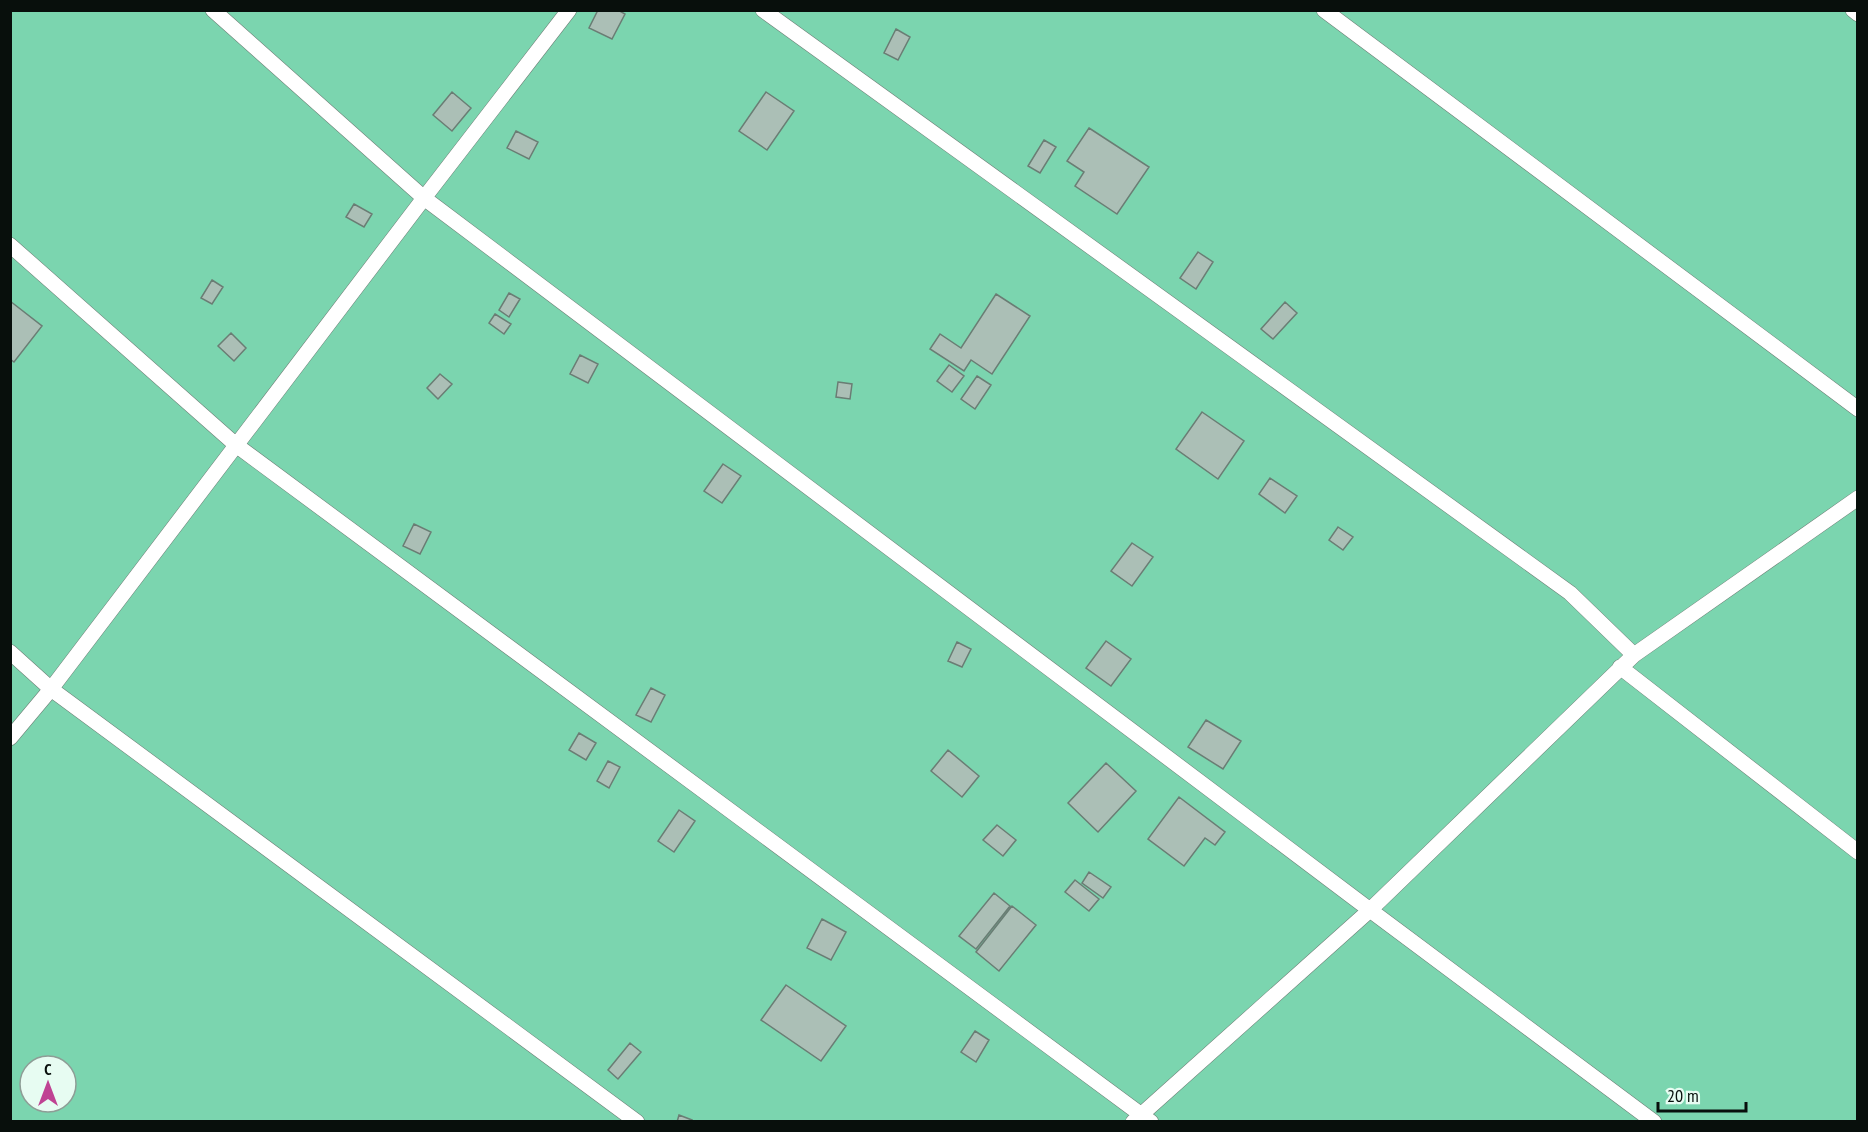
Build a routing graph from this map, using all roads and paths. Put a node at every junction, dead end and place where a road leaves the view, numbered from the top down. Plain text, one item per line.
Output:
1 (213, 10) edge
2 (569, 10) edge
3 (763, 10) edge
4 (1324, 10) edge
5 (1853, 10) edge
6 (1857, 14) edge
7 (424, 198) junction
8 (10, 245) edge
9 (1857, 409) edge
10 (236, 445) junction
11 (1857, 498) edge
12 (10, 652) edge
13 (1634, 655) junction
14 (1620, 667) junction
15 (51, 689) junction
16 (10, 738) edge
17 (1857, 852) edge
18 (1370, 910) junction
19 (1141, 1119) edge
20 (637, 1122) edge
21 (1654, 1122) edge

1 - 7 lane
2 - 7 lane
3 - 13 lane
4 - 9 lane
5 - 6 lane
7 - 10 lane
7 - 18 lane
8 - 10 lane
10 - 15 lane
10 - 19 lane
11 - 13 lane
12 - 15 lane
13 - 14 lane
14 - 17 lane
14 - 18 lane
15 - 16 lane
15 - 20 lane
18 - 19 lane
18 - 21 lane

